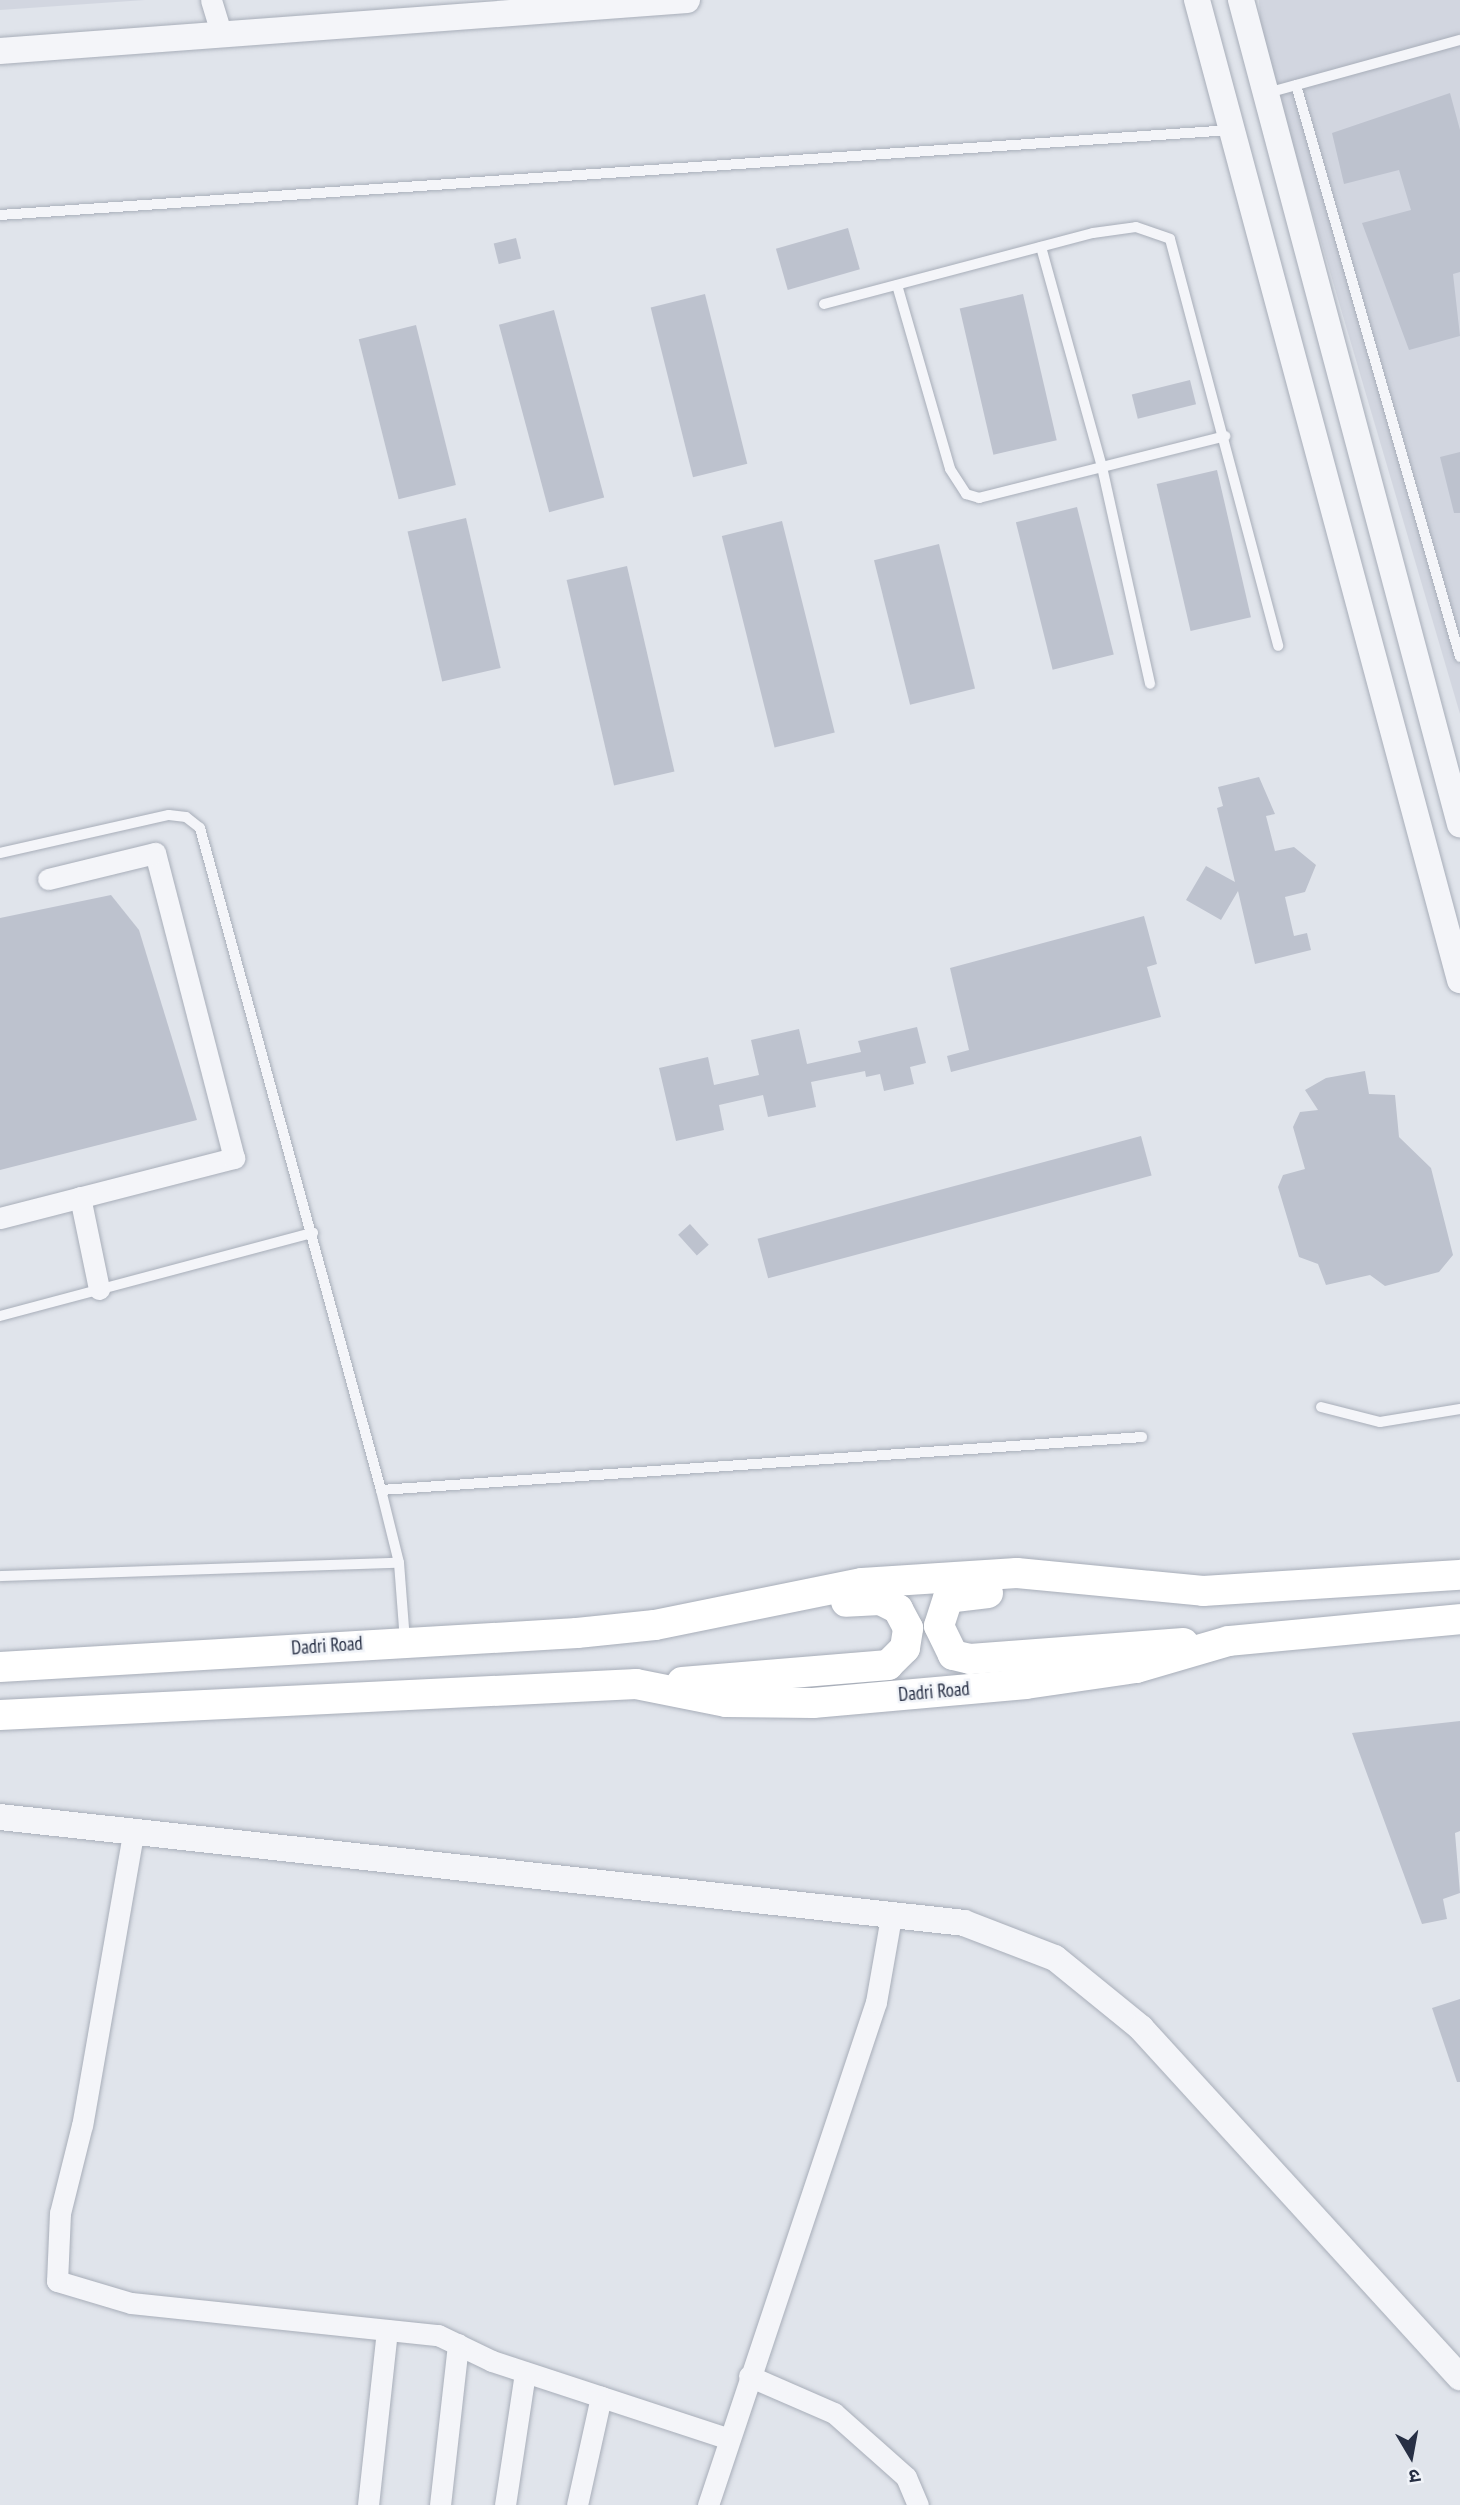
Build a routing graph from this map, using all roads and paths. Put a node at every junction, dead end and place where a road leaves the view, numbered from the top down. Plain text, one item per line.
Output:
1 (211, 0) edge
2 (687, 0) edge
3 (1197, 0) edge
4 (1241, 0) edge
5 (499, 8) edge
6 (222, 35) junction
7 (1460, 40) edge
8 (0, 51) edge
9 (1296, 85) junction
10 (1264, 93) junction
11 (1233, 130) junction
12 (0, 215) edge
13 (1041, 247) junction
14 (897, 285) junction
15 (824, 304) dead end
16 (1224, 436) junction
17 (1102, 467) junction
18 (1278, 646) dead end
19 (1460, 657) edge
20 (1150, 684) dead end
21 (1460, 824) edge
22 (0, 853) edge
23 (48, 880) dead end
24 (1460, 980) edge
25 (80, 1197) junction
26 (0, 1218) edge
27 (313, 1233) junction
28 (99, 1289) junction
29 (0, 1315) edge
30 (1321, 1407) dead end
31 (1460, 1409) edge
32 (1142, 1437) dead end
33 (382, 1490) junction
34 (398, 1563) junction
35 (1460, 1575) edge
36 (0, 1576) edge
37 (1203, 1591) junction
38 (1460, 1619) edge
39 (655, 1625) junction
40 (405, 1640) junction
41 (1229, 1641) junction
42 (0, 1667) edge
43 (636, 1684) junction
44 (0, 1715) edge
45 (0, 1817) edge
46 (133, 1834) junction
47 (891, 1917) junction
48 (387, 2330) junction
49 (458, 2344) junction
50 (525, 2372) junction
51 (750, 2376) junction
52 (1460, 2377) edge
53 (601, 2397) junction
54 (729, 2439) junction
55 (368, 2505) edge
56 (440, 2505) edge
57 (505, 2505) edge
58 (578, 2505) edge
59 (708, 2505) edge
60 (918, 2505) edge

1 - 6 street
2 - 5 street
3 - 11 street
4 - 10 street
5 - 6 street
6 - 8 street
7 - 9 lane
9 - 10 lane
9 - 19 lane
10 - 21 street
11 - 12 lane
11 - 24 street
13 - 14 lane
13 - 16 lane
13 - 17 lane
14 - 15 lane
14 - 17 lane
16 - 17 lane
16 - 18 lane
17 - 20 lane
22 - 27 lane
23 - 25 street
25 - 26 street
25 - 28 street
27 - 28 lane
27 - 33 lane
28 - 29 lane
30 - 31 lane
32 - 33 lane
33 - 34 lane
34 - 36 lane
34 - 40 lane
35 - 37 main road, Dadri Road
37 - 39 main road, Dadri Road
37 - 41 main road, Dadri Road
38 - 41 main road, Dadri Road
39 - 40 main road, Dadri Road
39 - 43 main road, Dadri Road
40 - 42 main road, Dadri Road
41 - 43 main road, Dadri Road
43 - 44 main road, Dadri Road
45 - 46 street
46 - 47 street
46 - 48 street
47 - 51 street
47 - 52 street
48 - 49 street
48 - 55 street
49 - 50 street
49 - 56 street
50 - 53 street
50 - 57 street
51 - 54 street
51 - 60 street
53 - 54 street
53 - 58 street
54 - 59 street

